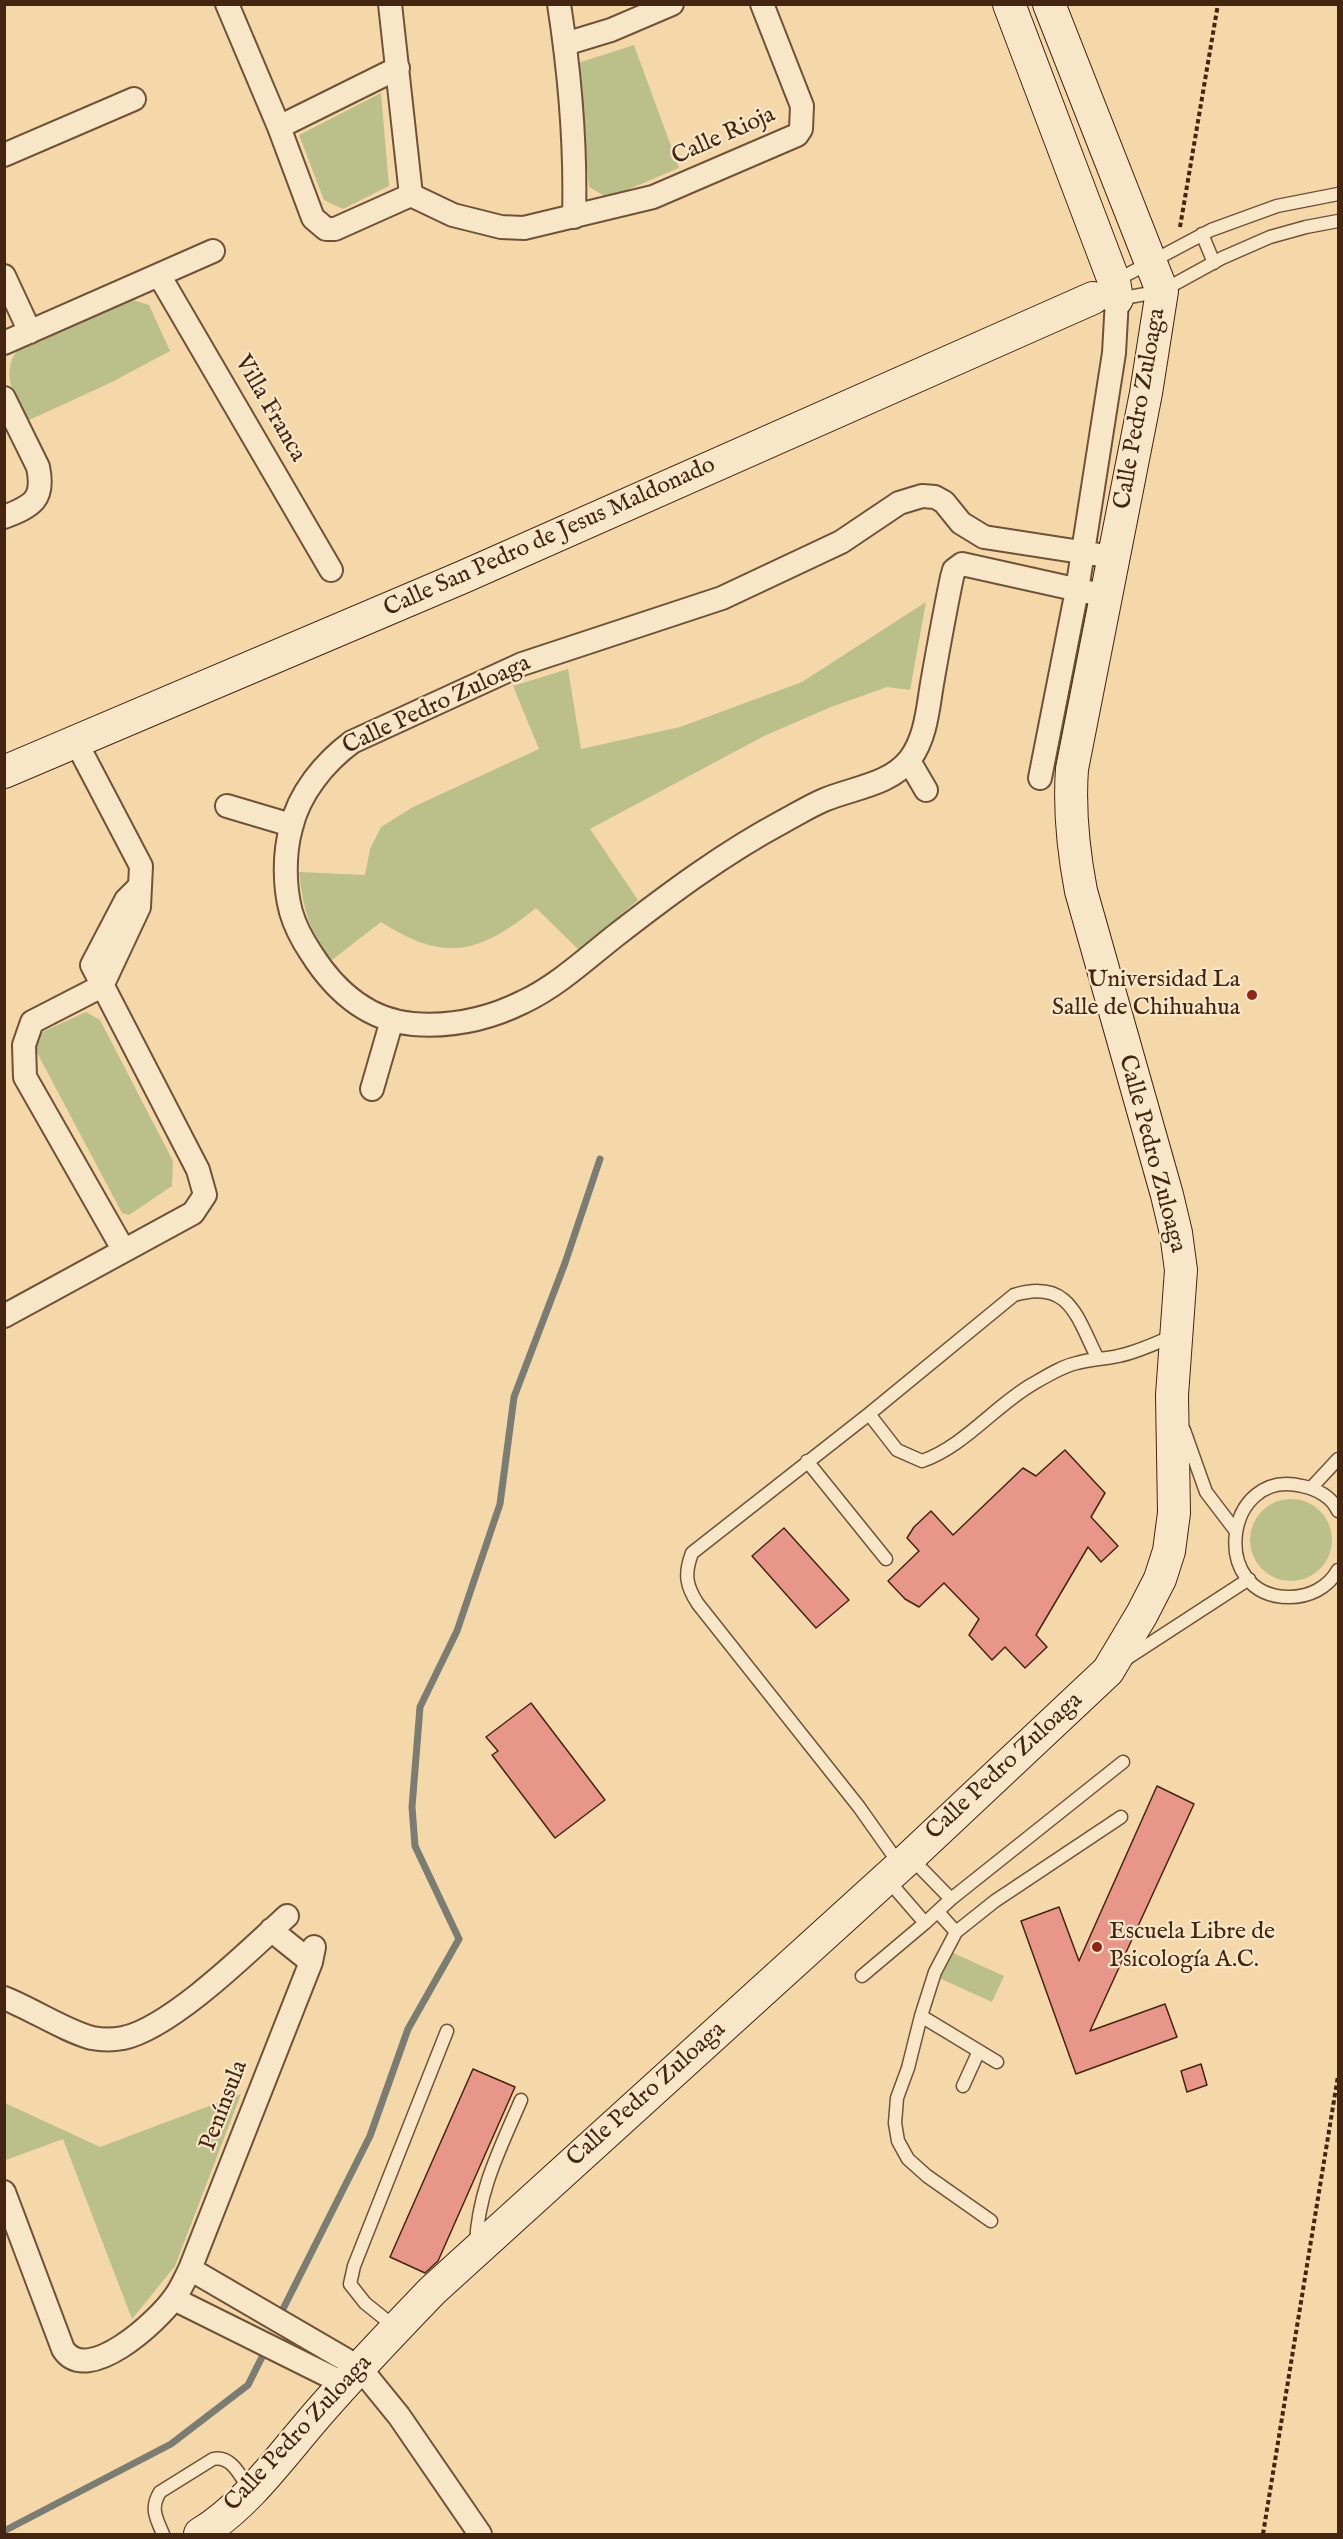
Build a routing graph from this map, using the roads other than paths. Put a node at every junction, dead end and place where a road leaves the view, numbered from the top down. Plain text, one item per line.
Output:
1 (227, 4) edge
2 (390, 4) edge
3 (559, 4) edge
4 (672, 4) edge
5 (762, 4) edge
6 (1010, 4) edge
7 (1049, 4) edge
8 (565, 44) junction
9 (398, 68) junction
10 (134, 99) dead end
11 (279, 127) junction
12 (4, 155) edge
13 (1338, 194) edge
14 (411, 195) junction
15 (574, 217) junction
16 (1338, 222) edge
17 (1202, 234) junction
18 (213, 251) dead end
19 (1214, 263) junction
20 (1164, 267) junction
21 (159, 274) junction
22 (4, 276) edge
23 (1108, 293) junction
24 (30, 332) junction
25 (4, 343) edge
26 (4, 399) edge
27 (4, 518) edge
28 (1082, 552) junction
29 (1113, 557) junction
30 (331, 570) dead end
31 (1091, 593) junction
32 (76, 742) junction
33 (909, 761) junction
34 (4, 772) edge
35 (1040, 778) dead end
36 (926, 790) dead end
37 (227, 806) dead end
38 (291, 825) junction
39 (102, 986) junction
40 (392, 1020) junction
41 (372, 1089) dead end
42 (123, 1249) junction
43 (4, 1316) edge
44 (1176, 1335) junction
45 (1098, 1359) junction
46 (1172, 1395) junction
47 (869, 1414) junction
48 (1338, 1459) edge
49 (807, 1461) junction
50 (1311, 1488) junction
51 (1338, 1507) edge
52 (1235, 1530) junction
53 (886, 1559) dead end
54 (1338, 1570) edge
55 (1249, 1579) junction
56 (1108, 1671) junction
57 (1123, 1762) dead end
58 (1121, 1817) dead end
59 (899, 1867) junction
60 (951, 1899) junction
61 (938, 1912) junction
62 (925, 1923) junction
63 (956, 1932) junction
64 (862, 1976) dead end
65 (4, 1998) edge
66 (921, 2016) junction
67 (447, 2031) dead end
68 (978, 2052) junction
69 (997, 2062) dead end
70 (963, 2086) dead end
71 (521, 2100) dead end
72 (4, 2192) edge
73 (991, 2221) dead end
74 (476, 2250) junction
75 (190, 2270) junction
76 (174, 2299) junction
77 (270, 2316) junction
78 (396, 2328) junction
79 (258, 2340) junction
80 (352, 2376) junction
81 (250, 2492) junction
82 (163, 2535) edge
83 (200, 2535) edge
84 (480, 2535) edge

1 - 11 street
2 - 9 street
3 - 8 street
4 - 8 street
5 - 15 street, Calle Rioja
6 - 23 street
7 - 20 street
8 - 15 street
9 - 11 street
9 - 14 street
10 - 12 street
11 - 14 street
13 - 17 lane
14 - 15 street, Calle Rioja
16 - 19 lane
17 - 19 lane
17 - 20 lane
18 - 21 street
19 - 20 lane
20 - 23 lane
20 - 23 lane
20 - 29 street, Calle Pedro Zuloaga
21 - 24 street
21 - 30 street, Villa Franca
22 - 24 street
23 - 28 street, Calle Pedro Zuloaga
23 - 32 street, Calle San Pedro de Jesus Maldonado
24 - 25 street
26 - 27 street
28 - 29 street, Calle Pedro Zuloaga
28 - 31 street, Calle Pedro Zuloaga
28 - 38 street, Calle Pedro Zuloaga
29 - 31 street, Calle Pedro Zuloaga
31 - 33 street, Calle Pedro Zuloaga
31 - 35 street, Calle Pedro Zuloaga
31 - 44 street, Calle Pedro Zuloaga
32 - 34 street, Calle San Pedro de Jesus Maldonado
32 - 39 street
33 - 36 street
33 - 40 street, Calle Pedro Zuloaga
37 - 38 street
38 - 40 street, Calle Pedro Zuloaga
39 - 42 street
39 - 42 street
40 - 41 street
42 - 43 street
44 - 45 lane
44 - 46 street, Calle Pedro Zuloaga
45 - 47 lane
45 - 47 lane
46 - 52 lane
46 - 56 street, Calle Pedro Zuloaga
47 - 49 lane
48 - 50 lane
49 - 53 lane
49 - 59 lane
50 - 51 lane
50 - 52 lane
52 - 55 lane
54 - 55 lane
55 - 56 lane, Calle Pedro Zuloaga
56 - 59 street, Calle Pedro Zuloaga
57 - 60 lane
58 - 63 lane
59 - 60 lane
59 - 62 lane
59 - 74 street, Calle Pedro Zuloaga
60 - 61 lane
61 - 62 lane
61 - 63 lane
62 - 64 lane
63 - 66 lane
65 - 75 street, Península
66 - 68 lane
66 - 73 lane
67 - 78 lane
68 - 69 lane
68 - 70 lane
71 - 74 lane
72 - 76 street, Península
74 - 78 street, Calle Pedro Zuloaga
75 - 76 street, Península
75 - 77 street
76 - 79 street
77 - 79 street
77 - 80 street
78 - 80 street, Calle Pedro Zuloaga
79 - 80 street
80 - 81 street, Calle Pedro Zuloaga
80 - 84 street
81 - 82 lane
81 - 83 street, Calle Pedro Zuloaga

